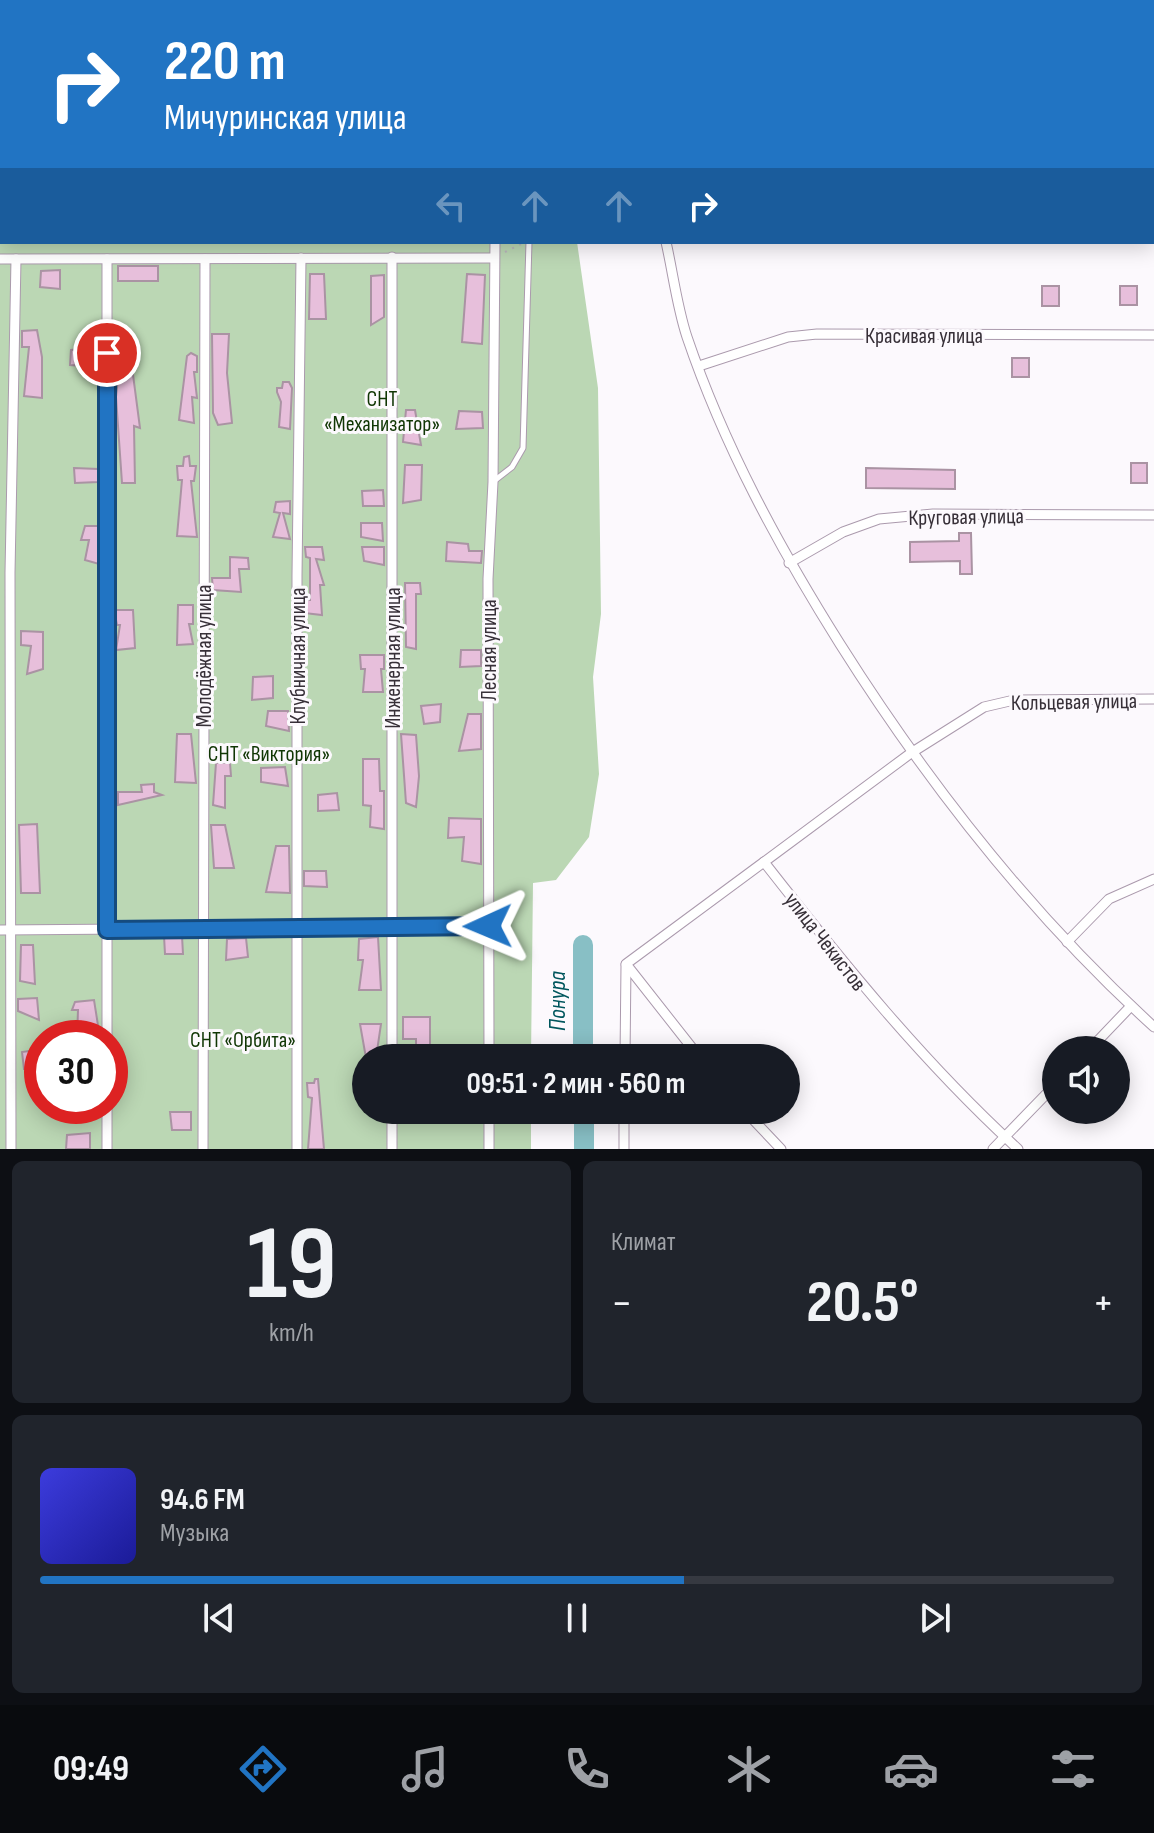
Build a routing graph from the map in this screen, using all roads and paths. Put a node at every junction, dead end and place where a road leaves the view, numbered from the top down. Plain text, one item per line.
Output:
1 (495, 244) edge
2 (523, 244) edge
3 (527, 244) edge
4 (666, 244) edge
5 (392, 257) junction
6 (301, 258) junction
7 (493, 258) junction
8 (0, 259) edge
9 (16, 259) junction
10 (107, 259) junction
11 (205, 259) junction
12 (1154, 335) edge
13 (699, 366) junction
14 (493, 482) junction
15 (1154, 515) edge
16 (789, 563) junction
17 (1154, 699) edge
18 (911, 753) junction
19 (764, 862) junction
20 (1154, 879) edge
21 (488, 926) junction
22 (392, 928) junction
23 (202, 929) junction
24 (298, 929) junction
25 (0, 930) edge
26 (12, 930) junction
27 (107, 930) junction
28 (1067, 942) junction
29 (626, 964) junction
30 (1131, 1006) junction
31 (107, 1020) edge
32 (1154, 1027) edge
33 (1102, 1036) edge
34 (392, 1044) edge
35 (489, 1044) edge
36 (625, 1044) edge
37 (689, 1044) edge
38 (1042, 1099) edge
39 (107, 1124) edge
40 (392, 1124) edge
41 (489, 1124) edge
42 (624, 1124) edge
43 (757, 1124) edge
44 (1005, 1137) junction
45 (11, 1149) edge
46 (107, 1149) edge
47 (203, 1149) edge
48 (297, 1149) edge
49 (392, 1149) edge
50 (489, 1149) edge
51 (624, 1149) edge
52 (781, 1149) edge
53 (993, 1149) edge
54 (1018, 1149) edge

1 - 7 street, Лесная улица
2 - 7 path
3 - 14 lane
4 - 13 street
5 - 6 street
5 - 7 street
5 - 22 street, Инженерная улица
6 - 11 street
6 - 24 street, Клубничная улица
7 - 14 street, Лесная улица
8 - 9 street
9 - 10 street
9 - 26 street
10 - 11 street
10 - 27 street
11 - 23 street, Молодёжная улица
12 - 13 street, Красивая улица
13 - 16 street
14 - 21 street, Лесная улица
15 - 16 street, Круговая улица
16 - 18 street
17 - 18 street, Кольцевая улица
18 - 19 street
18 - 28 street
19 - 29 street
19 - 44 street, улица Чекистов
20 - 28 street
21 - 22 street
21 - 35 street, Лесная улица
22 - 24 street
22 - 34 street, Инженерная улица
23 - 24 street
23 - 27 street
23 - 47 street, Молодёжная улица
24 - 48 street, Клубничная улица
25 - 26 street
26 - 27 street
26 - 45 street
27 - 31 street
28 - 30 street
29 - 36 street
29 - 37 street
30 - 32 street
30 - 33 street
38 - 44 street
39 - 46 street
40 - 49 street
41 - 50 street
42 - 51 street
43 - 52 street
44 - 53 street
44 - 54 street, улица Чекистов

